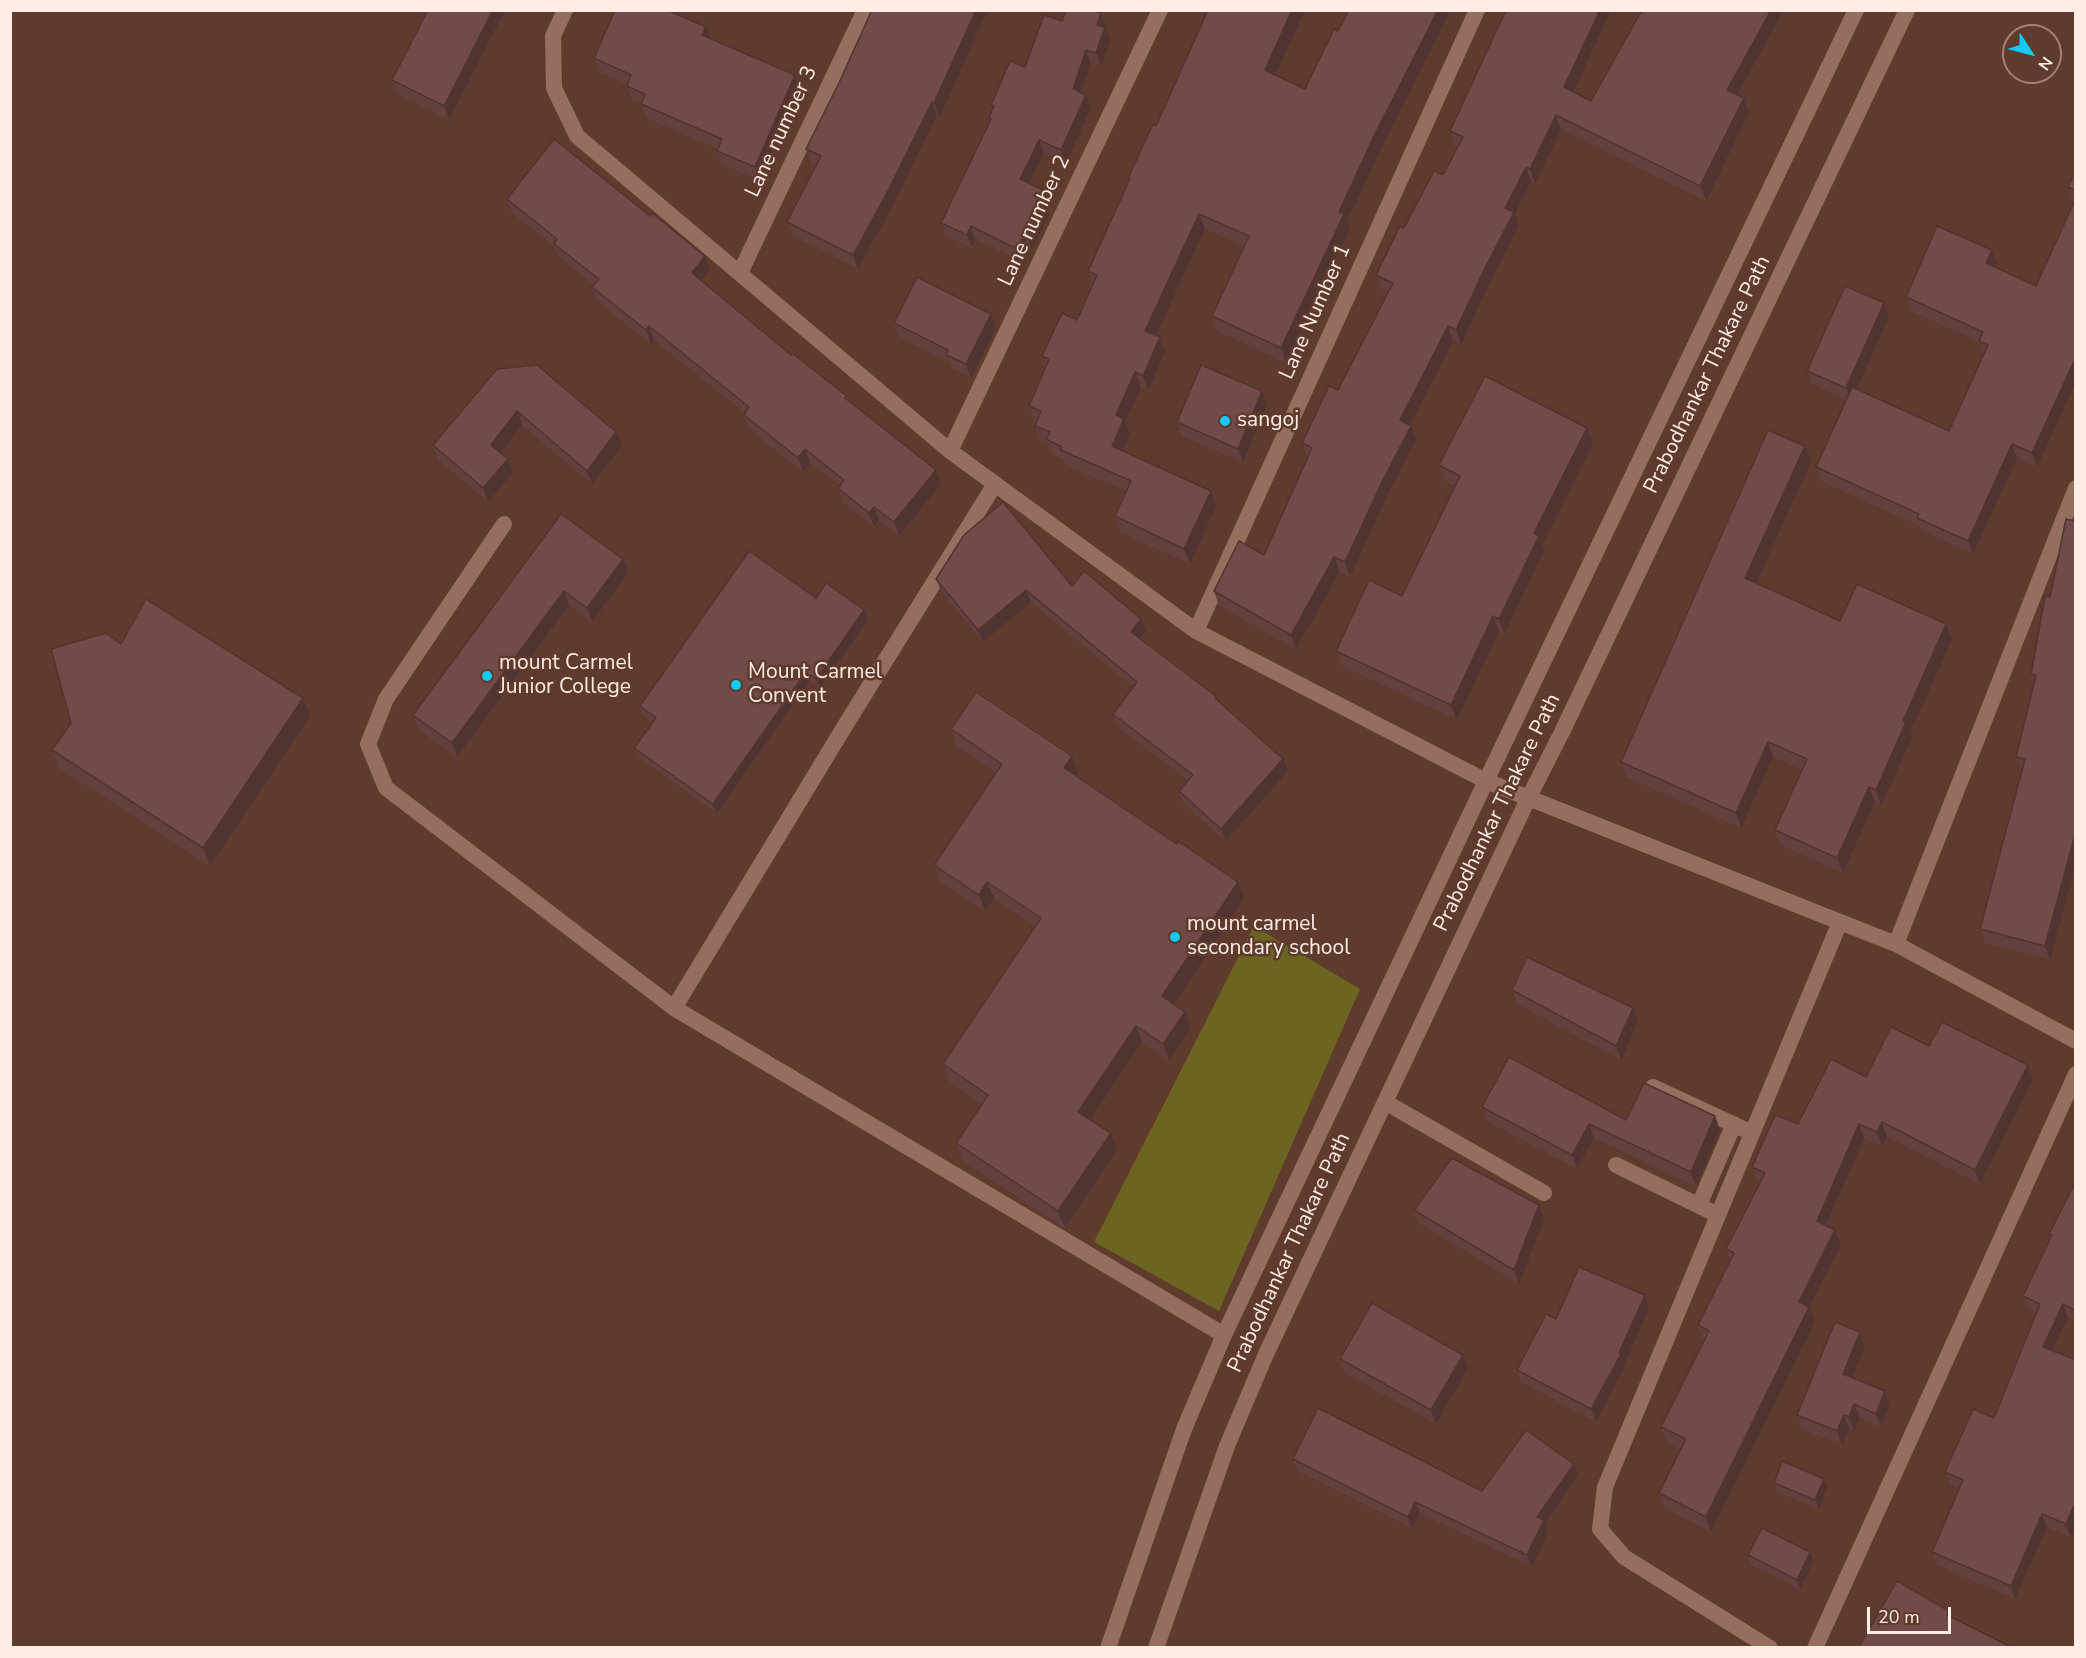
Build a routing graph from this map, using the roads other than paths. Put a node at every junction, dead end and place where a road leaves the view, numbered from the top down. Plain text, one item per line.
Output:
1 (565, 10) edge
2 (865, 10) edge
3 (1160, 10) edge
4 (1477, 10) edge
5 (1856, 10) edge
6 (1907, 10) edge
7 (740, 273) junction
8 (951, 451) junction
9 (996, 484) junction
10 (2076, 488) edge
11 (504, 524) dead end
12 (1196, 631) junction
13 (1486, 781) junction
14 (1528, 799) junction
15 (1839, 922) junction
16 (1896, 944) junction
17 (674, 1008) junction
18 (2076, 1041) edge
19 (2076, 1074) edge
20 (1653, 1087) edge
21 (1385, 1102) junction
22 (1734, 1124) junction
23 (1752, 1133) junction
24 (1616, 1165) dead end
25 (1544, 1193) dead end
26 (1699, 1205) junction
27 (1718, 1215) junction
28 (1224, 1335) junction
29 (1108, 1647) edge
30 (1156, 1647) edge
31 (1770, 1647) edge
32 (1815, 1647) edge

1 - 7 street
2 - 7 street, Lane number 3
3 - 8 street, Lane number 2
4 - 12 street, Lane Number 1
5 - 13 street, Prabodhankar Thakare Path
6 - 14 street, Prabodhankar Thakare Path
7 - 8 street
8 - 9 street
9 - 12 street
9 - 17 street
10 - 16 street
11 - 17 street
12 - 13 street
13 - 14 street
13 - 28 street, Prabodhankar Thakare Path
14 - 15 street
14 - 21 street, Prabodhankar Thakare Path
15 - 16 street
15 - 23 street
16 - 18 street
17 - 28 street
19 - 32 street
20 - 22 street
21 - 25 street
21 - 30 street, Prabodhankar Thakare Path
22 - 23 street
22 - 26 street
23 - 27 street
24 - 26 street
26 - 27 street
27 - 31 street
28 - 29 street, Prabodhankar Thakare Path

